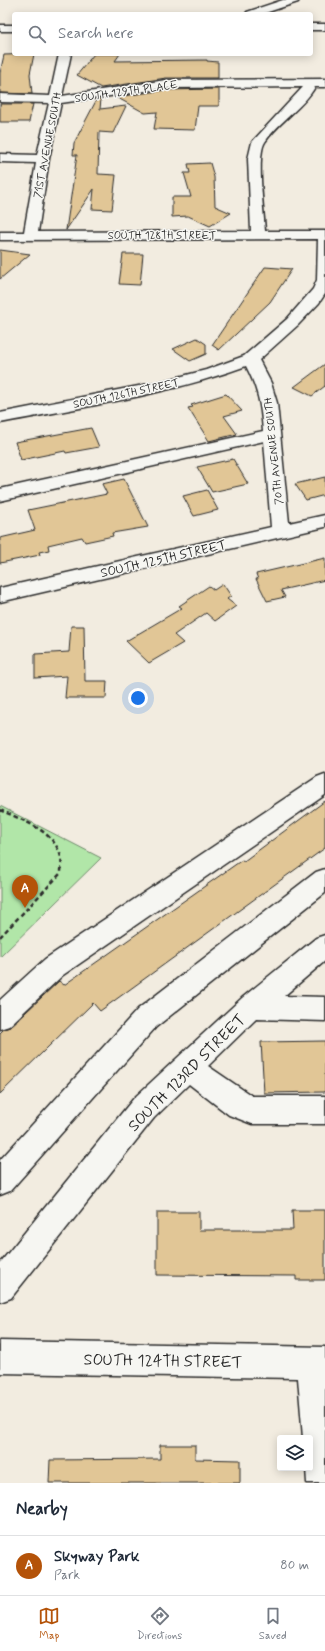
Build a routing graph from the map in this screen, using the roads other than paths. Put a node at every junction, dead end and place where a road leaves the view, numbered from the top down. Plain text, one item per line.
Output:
1 (294, 0) edge
2 (257, 12) edge
3 (313, 27) edge
4 (325, 27) edge
5 (0, 28) edge
6 (12, 28) edge
7 (65, 56) edge
8 (311, 83) junction
9 (325, 83) edge
10 (0, 98) edge
11 (55, 100) junction
12 (0, 158) edge
13 (43, 159) junction
14 (258, 235) junction
15 (0, 236) edge
16 (30, 236) junction
17 (325, 236) edge
18 (250, 359) junction
19 (0, 418) edge
20 (272, 434) junction
21 (0, 495) edge
22 (325, 521) edge
23 (281, 532) junction
24 (0, 595) edge
25 (325, 783) edge
26 (325, 879) edge
27 (325, 946) edge
28 (251, 1007) junction
29 (325, 1009) edge
30 (0, 1016) edge
31 (188, 1067) junction
32 (325, 1110) edge
33 (0, 1181) edge
34 (0, 1287) edge
35 (0, 1357) edge
36 (319, 1363) edge
37 (324, 1483) edge

1 - 2 street
3 - 4 street
5 - 6 street
7 - 11 street, 71ST AVENUE SOUTH
8 - 9 street, SOUTH 129TH PLACE
8 - 11 street, SOUTH 129TH PLACE
8 - 14 street
10 - 11 street, SOUTH 129TH PLACE
11 - 13 street, 71ST AVENUE SOUTH
12 - 13 street
13 - 16 street, 71ST AVENUE SOUTH
14 - 16 street, SOUTH 128TH STREET
14 - 17 street, SOUTH 128TH STREET
15 - 16 street, SOUTH 128TH STREET
17 - 18 street
18 - 19 street, SOUTH 126TH STREET
18 - 20 street, 70TH AVENUE SOUTH
20 - 21 street
20 - 23 street, 70TH AVENUE SOUTH
22 - 23 street, SOUTH 125TH STREET
23 - 24 street, SOUTH 125TH STREET
25 - 30 street
26 - 33 street
27 - 28 street, SOUTH 123RD STREET
28 - 29 street
28 - 31 street, SOUTH 123RD STREET
31 - 32 street
31 - 34 street, SOUTH 123RD STREET
35 - 36 street, SOUTH 124TH STREET
36 - 37 street

